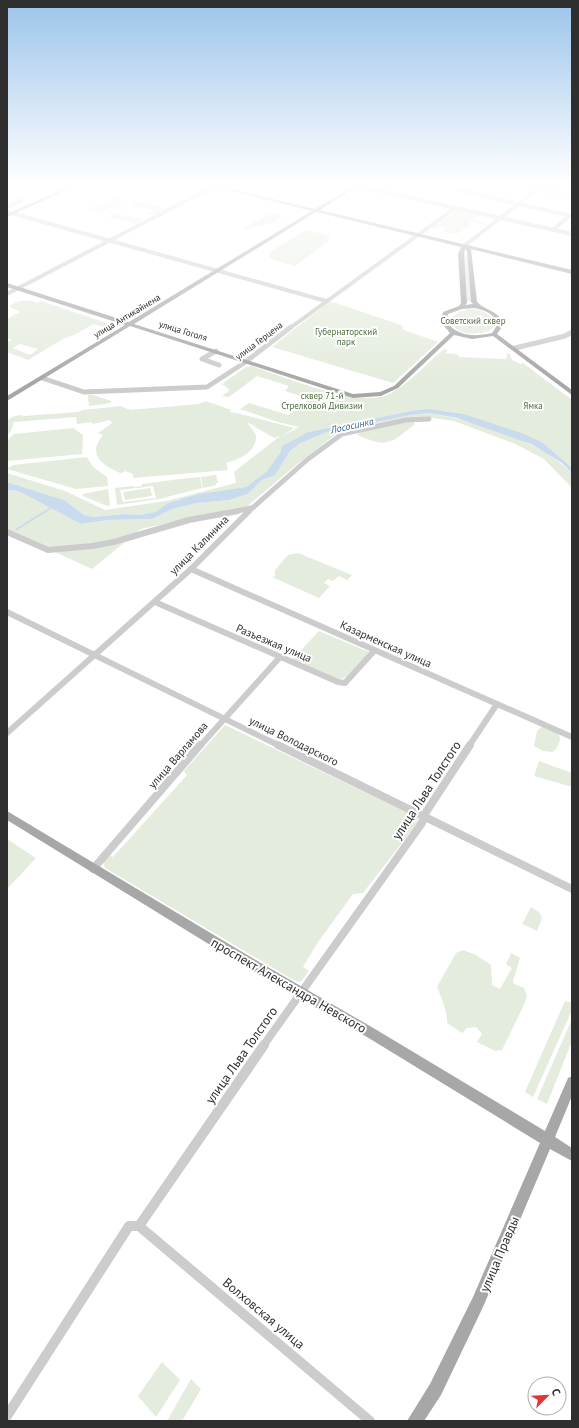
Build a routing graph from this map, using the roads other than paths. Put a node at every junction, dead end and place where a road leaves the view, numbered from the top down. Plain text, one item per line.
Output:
1 (91, 251) edge
2 (144, 251) edge
3 (251, 251) edge
4 (396, 251) edge
5 (462, 251) edge
6 (468, 251) edge
7 (481, 251) edge
8 (490, 253) junction
9 (461, 254) junction
10 (470, 256) junction
11 (217, 271) junction
12 (572, 272) edge
13 (7, 285) edge
14 (17, 289) junction
15 (7, 294) edge
16 (326, 301) junction
17 (461, 307) junction
18 (479, 307) junction
19 (130, 324) junction
20 (572, 332) edge
21 (453, 333) junction
22 (494, 334) junction
23 (515, 348) junction
24 (216, 351) junction
25 (248, 361) junction
26 (219, 365) dead end
27 (42, 378) junction
28 (572, 392) edge
29 (7, 399) edge
30 (429, 419) dead end
31 (252, 508) junction
32 (7, 532) edge
33 (191, 569) junction
34 (155, 602) junction
35 (7, 612) edge
36 (374, 650) junction
37 (95, 656) junction
38 (280, 657) junction
39 (497, 704) junction
40 (224, 719) junction
41 (7, 733) edge
42 (572, 737) edge
43 (7, 815) edge
44 (425, 818) junction
45 (93, 868) junction
46 (572, 890) edge
47 (301, 992) junction
48 (572, 1082) edge
49 (548, 1140) junction
50 (572, 1155) edge
51 (139, 1226) junction
52 (7, 1416) edge
53 (370, 1421) edge
54 (415, 1421) edge

1 - 14 street
2 - 11 street
3 - 11 main road, улица Антикайнена
4 - 16 street, улица Герцена
5 - 9 main road
6 - 10 main road
7 - 8 main road
8 - 10 main road
8 - 12 main road
9 - 10 main road
9 - 17 main road
10 - 18 main road
11 - 16 street
11 - 19 main road, улица Антикайнена
13 - 14 main road, улица Гоголя
14 - 15 street
14 - 19 main road, улица Гоголя
16 - 25 street, улица Герцена
17 - 18 main road
17 - 21 main road
18 - 22 main road
19 - 24 main road, улица Гоголя
19 - 27 main road, улица Антикайнена
20 - 23 street
21 - 22 main road
21 - 25 main road, улица Гоголя
22 - 23 main road
23 - 28 main road
24 - 25 main road, улица Гоголя
24 - 26 street
25 - 27 street, улица Герцена
27 - 29 main road, улица Антикайнена
30 - 31 street, улица Калинина
31 - 32 street
31 - 33 street, улица Калинина
33 - 34 street, улица Калинина
33 - 36 street, Казарменская улица
34 - 37 street, улица Калинина
34 - 38 street, Разъезжая улица
35 - 37 street, улица Володарского
36 - 38 street, Разъезжая улица
36 - 39 street, Казарменская улица
37 - 40 street, улица Володарского
37 - 41 street, улица Калинина
38 - 40 street, улица Варламова
39 - 42 street, Казарменская улица
39 - 44 street, улица Льва Толстого
40 - 44 street, улица Володарского
40 - 45 street, улица Варламова
43 - 45 main road, проспект Александра Невского
44 - 46 street, улица Володарского
44 - 47 street, улица Льва Толстого
45 - 47 main road, проспект Александра Невского
47 - 49 main road, проспект Александра Невского
47 - 51 street, улица Льва Толстого
48 - 49 main road, улица Правды
49 - 50 main road, проспект Александра Невского
49 - 54 main road, улица Правды
51 - 52 street, улица Льва Толстого
51 - 53 street, Волховская улица

